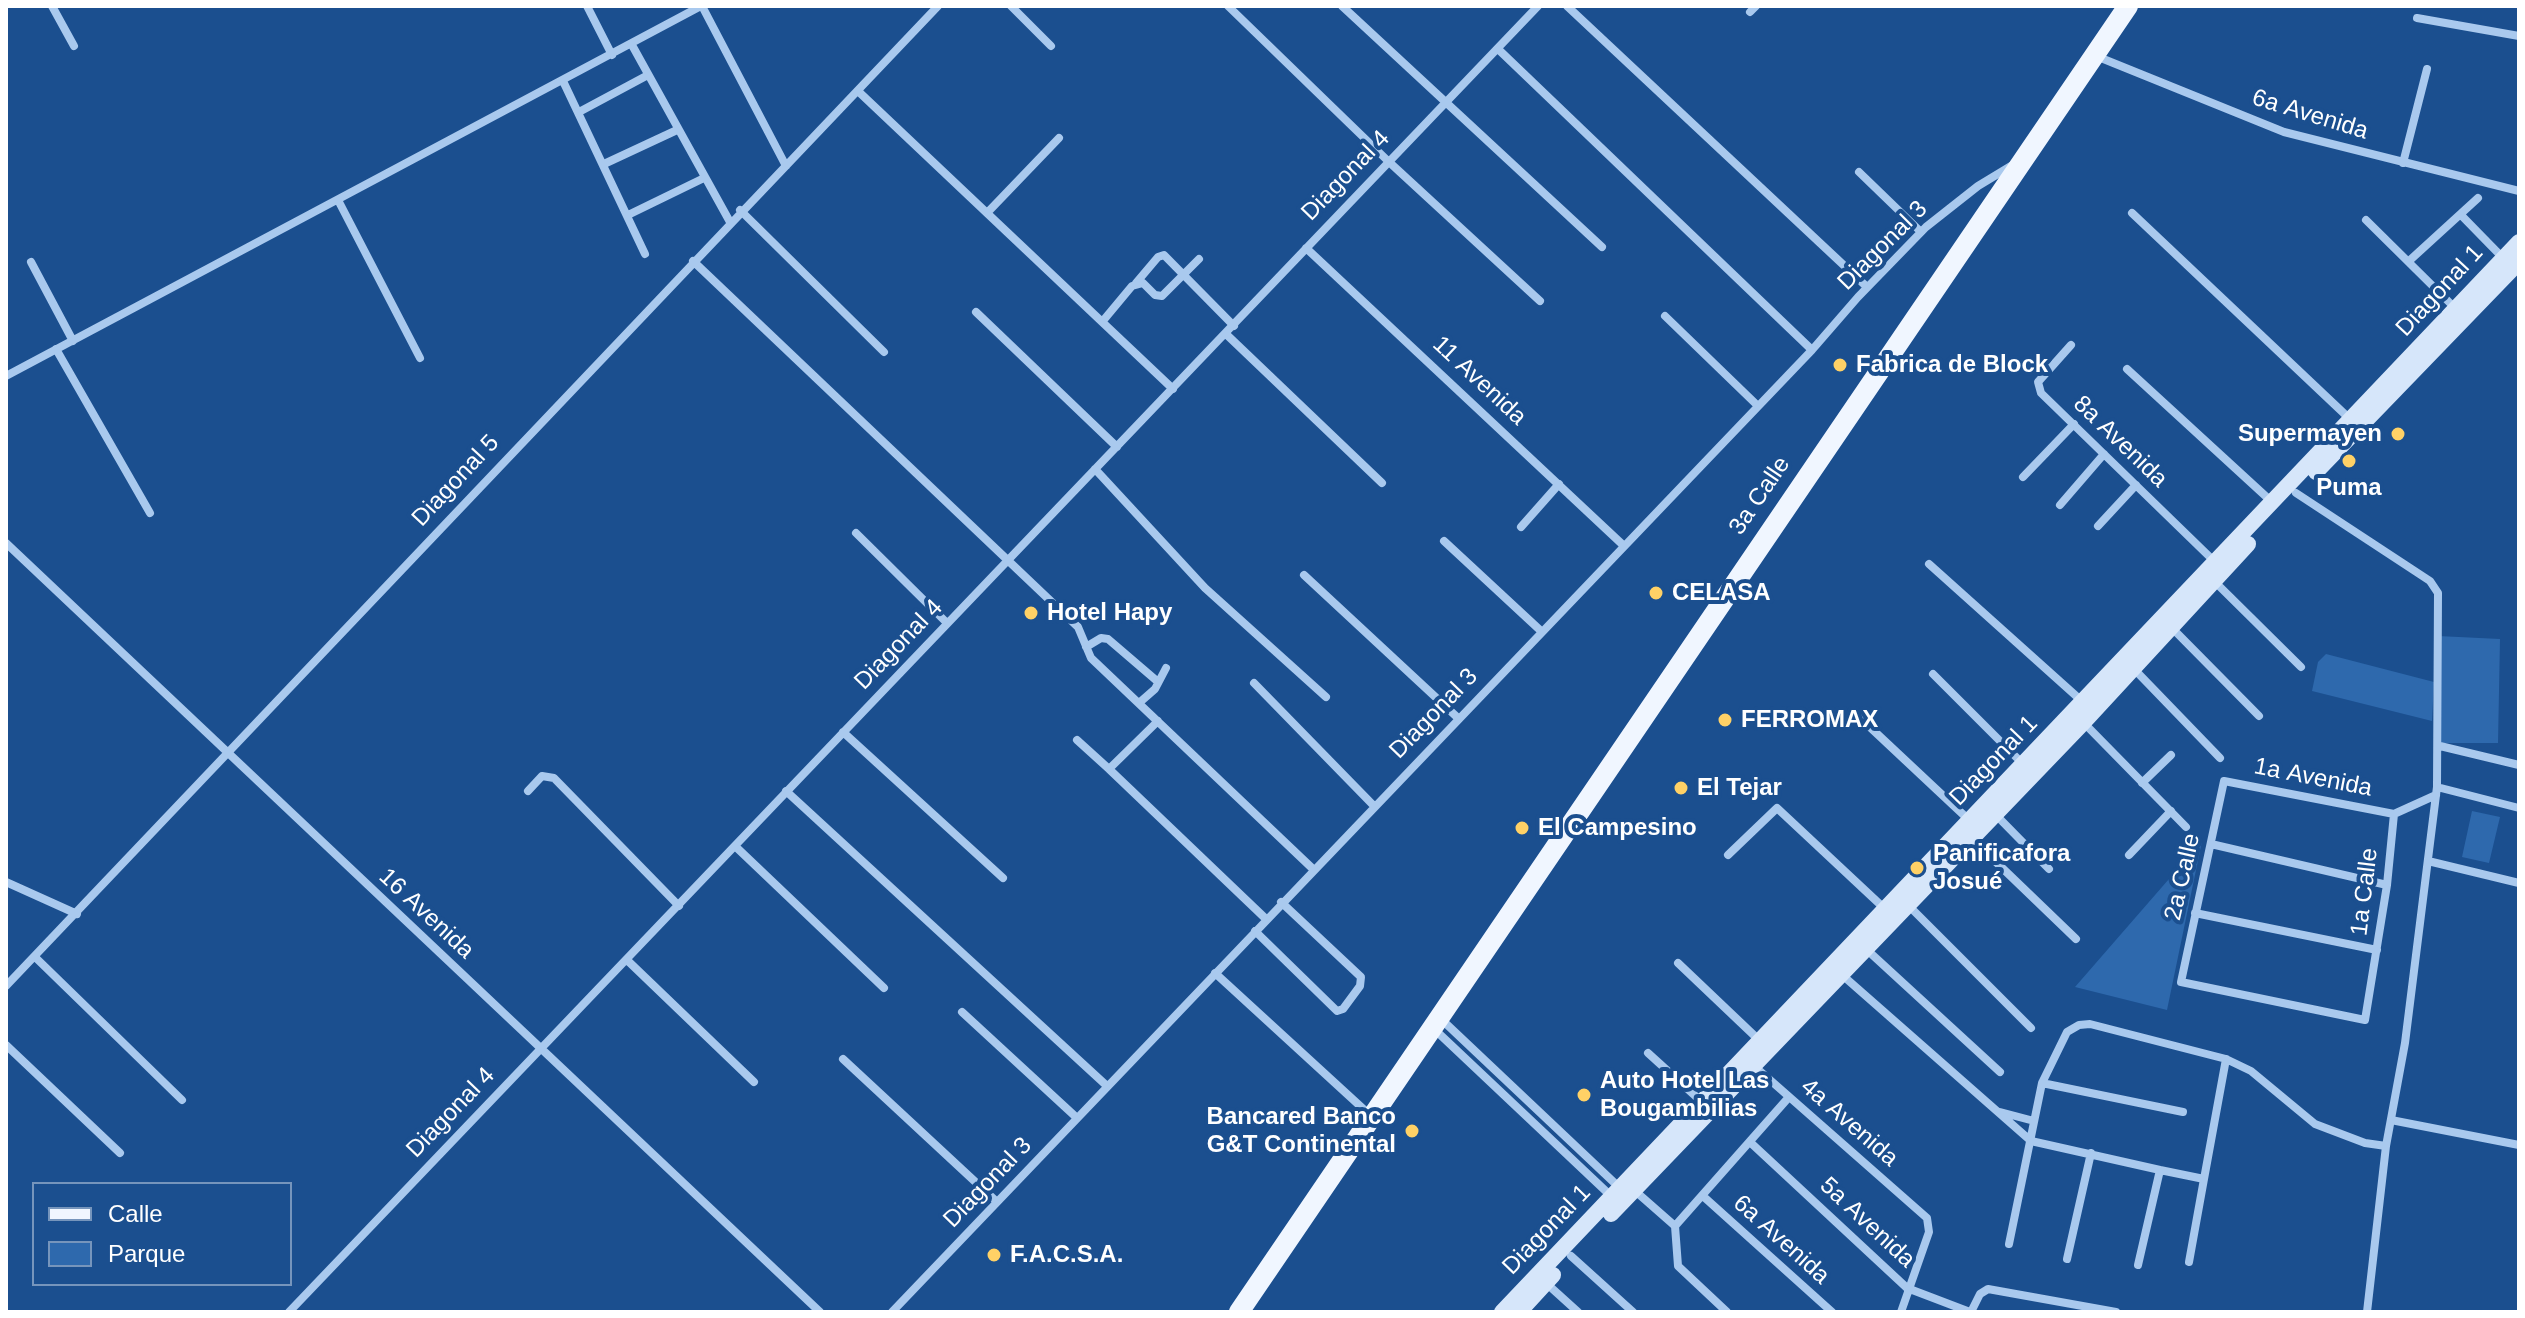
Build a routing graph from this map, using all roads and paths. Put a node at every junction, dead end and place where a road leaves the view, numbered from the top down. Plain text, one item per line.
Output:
1 (52, 6) edge
2 (587, 6) edge
3 (702, 6) edge
4 (938, 6) edge
5 (1011, 6) edge
6 (1228, 6) edge
7 (1342, 6) edge
8 (1538, 6) edge
9 (1567, 6) edge
10 (2128, 6) edge
11 (2417, 18) dead end
12 (2519, 36) edge
13 (632, 45) junction
14 (74, 46) dead end
15 (1051, 46) dead end
16 (1498, 49) junction
17 (612, 55) junction
18 (2096, 56) junction
19 (2427, 69) dead end
20 (648, 75) junction
21 (563, 81) junction
22 (859, 92) junction
23 (1444, 102) junction
24 (579, 112) junction
25 (677, 130) junction
26 (1059, 138) dead end
27 (1388, 161) junction
28 (2020, 161) junction
29 (2403, 163) junction
30 (604, 164) junction
31 (786, 166) junction
32 (1859, 172) dead end
33 (704, 178) junction
34 (2519, 191) edge
35 (2478, 198) dead end
36 (338, 200) junction
37 (740, 210) junction
38 (987, 213) junction
39 (2132, 213) dead end
40 (628, 215) junction
41 (2461, 215) junction
42 (2366, 220) dead end
43 (730, 222) junction
44 (1921, 232) junction
45 (2519, 242) edge
46 (1602, 247) dead end
47 (1306, 248) junction
48 (645, 254) dead end
49 (1199, 259) dead end
50 (2511, 260) edge
51 (693, 261) junction
52 (2409, 261) junction
53 (31, 262) dead end
54 (1183, 275) junction
55 (1136, 283) junction
56 (1867, 287) junction
57 (1540, 301) dead end
58 (2456, 309) junction
59 (976, 312) dead end
60 (1665, 316) dead end
61 (1102, 322) junction
62 (1234, 326) junction
63 (1226, 334) junction
64 (73, 341) junction
65 (2071, 345) dead end
66 (56, 349) junction
67 (1812, 350) junction
68 (884, 352) dead end
69 (420, 358) dead end
70 (2127, 369) dead end
71 (6, 376) edge
72 (1173, 389) junction
73 (1758, 406) junction
74 (2074, 424) junction
75 (2356, 424) junction
76 (1117, 447) junction
77 (2104, 454) junction
78 (1095, 469) junction
79 (2023, 477) dead end
80 (1382, 483) dead end
81 (1559, 484) junction
82 (2136, 485) junction
83 (2296, 493) junction
84 (2273, 503) junction
85 (2060, 505) dead end
86 (150, 513) dead end
87 (2098, 526) dead end
88 (1521, 527) dead end
89 (856, 533) dead end
90 (1444, 541) dead end
91 (6, 543) edge
92 (1623, 545) junction
93 (1006, 561) junction
94 (1929, 564) dead end
95 (2219, 566) junction
96 (1304, 575) dead end
97 (2184, 605) junction
98 (947, 623) junction
99 (2171, 627) junction
100 (1541, 631) junction
101 (1086, 647) junction
102 (2301, 667) dead end
103 (1166, 668) dead end
104 (2134, 669) junction
105 (1933, 674) dead end
106 (1157, 681) junction
107 (1254, 683) dead end
108 (1326, 697) dead end
109 (1139, 703) junction
110 (2083, 712) junction
111 (1857, 715) dead end
112 (2259, 716) dead end
113 (1458, 718) junction
114 (1158, 721) junction
115 (843, 732) junction
116 (1077, 740) dead end
117 (2440, 746) junction
118 (227, 753) junction
119 (2171, 755) dead end
120 (2220, 758) dead end
121 (2023, 765) junction
122 (2519, 765) edge
123 (1109, 769) junction
124 (2224, 781) joint
125 (2142, 783) junction
126 (528, 791) dead end
127 (786, 791) junction
128 (2437, 791) junction
129 (1374, 806) junction
130 (2519, 808) edge
131 (2171, 811) junction
132 (1995, 814) junction
133 (2394, 814) junction
134 (2186, 827) dead end
135 (1968, 830) junction
136 (2211, 844) junction
137 (735, 846) junction
138 (1728, 855) dead end
139 (2129, 855) dead end
140 (2428, 861) junction
141 (1313, 869) junction
142 (2049, 869) dead end
143 (1003, 878) dead end
144 (6, 882) edge
145 (2519, 883) edge
146 (2387, 885) junction
147 (1281, 902) junction
148 (1908, 905) junction
149 (679, 906) junction
150 (1886, 909) junction
151 (2195, 913) junction
152 (77, 914) junction
153 (1266, 919) junction
154 (1255, 931) junction
155 (2076, 939) dead end
156 (1866, 949) junction
157 (2377, 950) junction
158 (35, 957) junction
159 (627, 960) junction
160 (1678, 963) dead end
161 (1837, 970) junction
162 (1215, 973) junction
163 (7, 982) edge
164 (884, 988) dead end
165 (962, 1012) dead end
166 (2365, 1020) joint
167 (1435, 1021) junction
168 (2031, 1028) dead end
169 (1760, 1041) junction
170 (6, 1045) edge
171 (540, 1050) junction
172 (1648, 1053) dead end
173 (843, 1059) dead end
174 (2226, 1059) junction
175 (1749, 1062) junction
176 (1488, 1065) junction
177 (2000, 1072) dead end
178 (1481, 1073) junction
179 (754, 1082) dead end
180 (2042, 1083) junction
181 (1107, 1086) junction
182 (1789, 1097) junction
183 (182, 1100) dead end
184 (1702, 1102) junction
185 (1995, 1111) junction
186 (2183, 1112) dead end
187 (1371, 1116) junction
188 (1077, 1118) junction
189 (2391, 1120) junction
190 (2034, 1121) junction
191 (2031, 1141) junction
192 (1751, 1143) junction
193 (2519, 1145) edge
194 (2386, 1146) junction
195 (120, 1153) dead end
196 (2091, 1153) junction
197 (2160, 1170) junction
198 (2204, 1179) junction
199 (1624, 1193) junction
200 (1704, 1197) junction
201 (997, 1202) junction
202 (1675, 1226) junction
203 (2009, 1244) dead end
204 (1571, 1256) junction
205 (2067, 1259) dead end
206 (2189, 1262) dead end
207 (2138, 1265) dead end
208 (1546, 1282) junction
209 (1907, 1288) junction
210 (289, 1312) edge
211 (820, 1312) edge
212 (892, 1312) edge
213 (1239, 1312) edge
214 (1502, 1312) edge
215 (1519, 1312) edge
216 (1578, 1312) edge
217 (1633, 1312) edge
218 (1727, 1312) edge
219 (1832, 1312) edge
220 (1901, 1312) edge
221 (1970, 1312) edge
222 (2116, 1312) edge
223 (2367, 1312) edge

1 - 14 street
2 - 17 street
3 - 13 street
3 - 31 street
4 - 22 street, Diagonal 5
5 - 15 street
6 - 27 street
7 - 23 street
8 - 16 street, Diagonal 4
9 - 56 street
10 - 18 main road, 3a Calle
11 - 12 street
13 - 17 street
13 - 20 street
16 - 23 street, Diagonal 4
16 - 67 street
17 - 21 street
18 - 28 main road, 3a Calle
18 - 29 street, 6a Avenida
19 - 29 street
20 - 24 street
20 - 25 street
21 - 24 street
21 - 36 street
22 - 31 street, Diagonal 5
22 - 38 street
23 - 27 street, Diagonal 4
23 - 46 street
24 - 30 street
25 - 30 street
25 - 33 street
26 - 38 street
27 - 47 street, Diagonal 4
27 - 57 street
28 - 44 street, Diagonal 3
28 - 167 main road, 3a Calle
29 - 34 street, 6a Avenida
30 - 40 street
31 - 37 street, Diagonal 5
32 - 44 street
33 - 40 street
33 - 43 street
35 - 41 street
36 - 64 street
36 - 69 street
37 - 43 street, Diagonal 5
37 - 68 street
38 - 61 street
39 - 75 street
40 - 48 street
41 - 50 street
41 - 52 street
42 - 52 street
43 - 51 street, Diagonal 5
44 - 56 street, Diagonal 3
45 - 50 main road, Diagonal 1
47 - 62 street, Diagonal 4
47 - 81 street, 11 Avenida
49 - 54 street
50 - 58 main road, Diagonal 1
50 - 75 main road, Diagonal 1
51 - 93 street
51 - 118 street, Diagonal 5
52 - 58 street
53 - 64 street
54 - 55 street
54 - 55 street
54 - 62 street
55 - 61 street
56 - 67 street, Diagonal 3
58 - 75 main road, Diagonal 1
59 - 76 street
60 - 73 street
61 - 72 street
62 - 63 street, Diagonal 4
63 - 72 street, Diagonal 4
63 - 80 street
64 - 66 street
65 - 74 street, 8a Avenida
66 - 71 street
66 - 86 street
67 - 73 street, Diagonal 3
70 - 84 street
72 - 76 street, Diagonal 4
73 - 92 street, Diagonal 3
74 - 77 street, 8a Avenida
74 - 79 street
75 - 83 main road, Diagonal 1
75 - 84 main road, Diagonal 1
76 - 78 street, Diagonal 4
77 - 82 street, 8a Avenida
77 - 85 street
78 - 93 street, Diagonal 4
78 - 108 street
81 - 88 street
81 - 92 street, 11 Avenida
82 - 87 street
82 - 95 street, 8a Avenida
83 - 95 main road, Diagonal 1
83 - 117 street
84 - 95 main road, Diagonal 1
89 - 98 street
90 - 100 street
91 - 118 street, 16 Avenida
92 - 100 street, Diagonal 3
93 - 98 street, Diagonal 4
93 - 101 street
94 - 110 street
95 - 97 main road, Diagonal 1
95 - 102 street, 8a Avenida
96 - 113 street
97 - 99 main road, Diagonal 1
97 - 110 main road, Diagonal 1
98 - 115 street, Diagonal 4
99 - 104 main road, Diagonal 1
99 - 112 street
100 - 113 street, Diagonal 3
101 - 106 street
101 - 109 street
103 - 106 street
104 - 110 main road, Diagonal 1
104 - 120 street
105 - 121 street
106 - 109 street
107 - 129 street
109 - 114 street
110 - 121 main road, Diagonal 1
110 - 125 street
110 - 132 main road, Diagonal 1
111 - 135 street
113 - 129 street, Diagonal 3
114 - 123 street
114 - 141 street
115 - 127 street, Diagonal 4
115 - 143 street
116 - 123 street
117 - 122 street
117 - 128 street
118 - 152 street, Diagonal 5
118 - 171 street, 16 Avenida
119 - 125 street
121 - 135 main road, Diagonal 1
123 - 153 street
124 - 133 street, 1a Avenida
124 - 136 street, 2a Calle
125 - 131 street
126 - 149 street
127 - 137 street, Diagonal 4
127 - 181 street
128 - 130 street
128 - 133 street
128 - 140 street
129 - 141 street, Diagonal 3
131 - 134 street
131 - 139 street
132 - 135 main road, Diagonal 1
132 - 142 street
133 - 146 street, 1a Calle
135 - 148 main road, Diagonal 1
135 - 150 main road, Diagonal 1
135 - 155 street
136 - 146 street
136 - 151 street, 2a Calle
137 - 149 street, Diagonal 4
137 - 164 street
138 - 150 street
140 - 145 street
140 - 189 street
141 - 147 street, Diagonal 3
144 - 152 street
146 - 157 street, 1a Calle
147 - 153 street, Diagonal 3
147 - 154 street
148 - 156 main road, Diagonal 1
148 - 168 street
149 - 159 street, Diagonal 4
150 - 161 main road, Diagonal 1
151 - 157 street
151 - 166 street, 2a Calle
152 - 158 street, Diagonal 5
153 - 154 street, Diagonal 3
154 - 162 street, Diagonal 3
156 - 161 main road, Diagonal 1
156 - 177 street
157 - 166 street, 1a Calle
158 - 163 street, Diagonal 5
158 - 183 street
159 - 171 street, Diagonal 4
159 - 179 street
160 - 169 street
161 - 169 main road, Diagonal 1
161 - 175 main road, Diagonal 1
161 - 185 street
162 - 181 street, Diagonal 3
162 - 187 street
165 - 188 street
167 - 176 street
167 - 178 street
167 - 187 main road, 3a Calle
169 - 175 main road, Diagonal 1
170 - 195 street
171 - 210 street, Diagonal 4
171 - 211 street, 16 Avenida
172 - 184 street
173 - 201 street
174 - 180 street
174 - 194 street
174 - 198 street
175 - 182 street, 4a Avenida
175 - 184 main road, Diagonal 1
175 - 199 main road, Diagonal 1
176 - 178 street
176 - 199 street
178 - 199 street
180 - 186 street
180 - 190 street
181 - 188 street, Diagonal 3
182 - 192 street
182 - 209 street, 4a Avenida
184 - 199 main road, Diagonal 1
185 - 190 street
185 - 191 street
187 - 213 main road, 3a Calle
188 - 201 street, Diagonal 3
189 - 193 street
189 - 194 street
190 - 191 street
191 - 196 street
191 - 203 street
192 - 200 street
192 - 209 street, 5a Avenida
194 - 223 street
196 - 197 street
196 - 205 street
197 - 198 street
197 - 207 street
198 - 206 street
199 - 202 street
199 - 204 main road, Diagonal 1
199 - 214 main road, Diagonal 1
200 - 202 street
200 - 219 street, 6a Avenida
201 - 212 street, Diagonal 3
202 - 218 street
204 - 208 main road, Diagonal 1
204 - 217 street
208 - 215 main road, Diagonal 1
208 - 216 street
209 - 220 street
209 - 221 street, 5a Avenida
221 - 222 street

